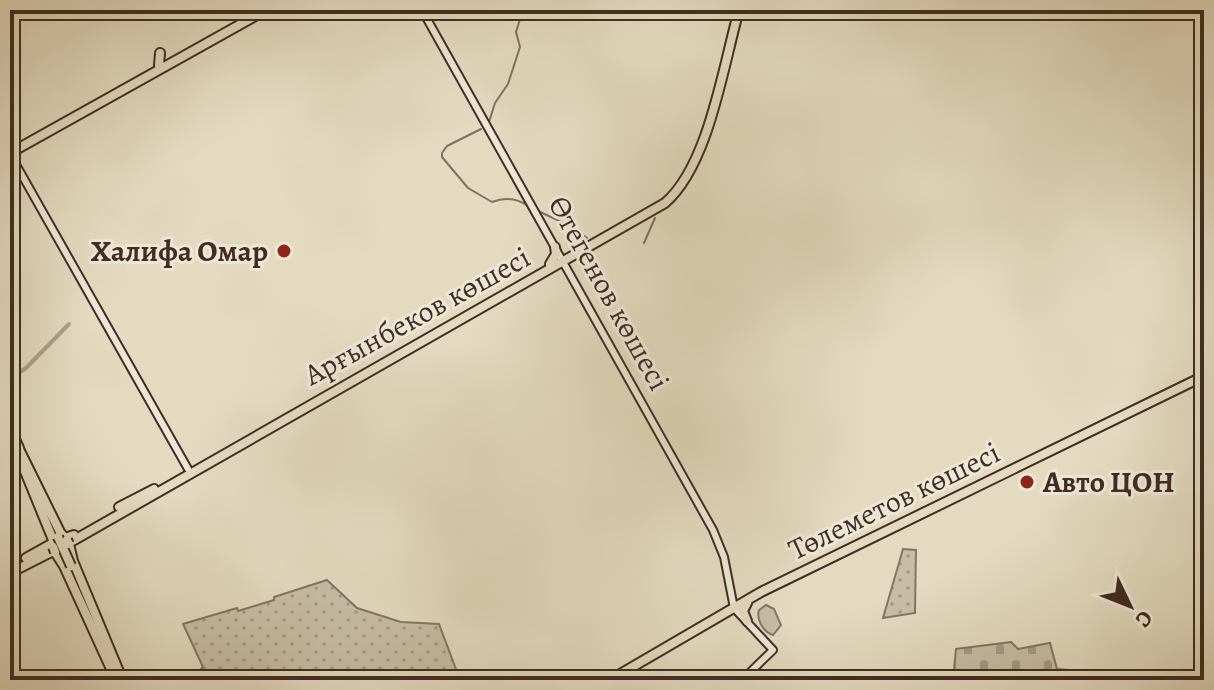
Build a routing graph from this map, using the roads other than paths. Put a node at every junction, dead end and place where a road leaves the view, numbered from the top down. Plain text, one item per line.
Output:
1 (257, 10) edge
2 (266, 10) edge
3 (424, 10) edge
4 (736, 14) edge
5 (174, 59) junction
6 (499, 145) junction
7 (11, 155) edge
8 (575, 252) junction
9 (561, 256) junction
10 (551, 266) junction
11 (570, 272) junction
12 (1204, 377) edge
13 (638, 391) junction
14 (10, 428) edge
15 (10, 437) edge
16 (16, 447) junction
17 (673, 453) junction
18 (1034, 460) junction
19 (188, 469) junction
20 (155, 491) junction
21 (59, 544) junction
22 (69, 564) junction
23 (10, 571) edge
24 (737, 608) junction
25 (766, 642) junction
26 (765, 660) junction
27 (118, 680) edge
28 (612, 680) edge
29 (742, 680) edge

1 - 5 main road
2 - 5 main road
3 - 6 main road, Өтегенов көшесі
4 - 8 main road, Арғынбеков көшесі
5 - 7 main road
6 - 9 main road, Өтегенов көшесі
6 - 9 main road, Өтегенов көшесі
7 - 19 main road
8 - 9 main road, Арғынбеков көшесі
8 - 11 main road
9 - 10 main road, Арғынбеков көшесі
9 - 11 main road
10 - 11 main road
10 - 19 main road, Арғынбеков көшесі
10 - 20 main road, Арғынбеков көшесі
11 - 13 main road
11 - 13 main road, Өтегенов көшесі
12 - 18 main road, Төлеметов көшесі
13 - 17 main road
13 - 17 main road, Өтегенов көшесі
14 - 16 main road
15 - 16 main road
16 - 21 main road
17 - 24 main road
17 - 24 main road, Өтегенов көшесі
18 - 24 main road, Төлеметов көшесі
18 - 24 main road, Төлеметов көшесі
19 - 20 main road, Арғынбеков көшесі
20 - 21 main road
20 - 22 main road
20 - 23 main road, Арғынбеков көшесі
21 - 22 main road, bridge
21 - 22 main road
21 - 22 main road
21 - 23 main road
22 - 27 main road
24 - 25 main road
24 - 28 main road, Төлеметов көшесі
25 - 26 main road
25 - 26 main road
26 - 29 main road

